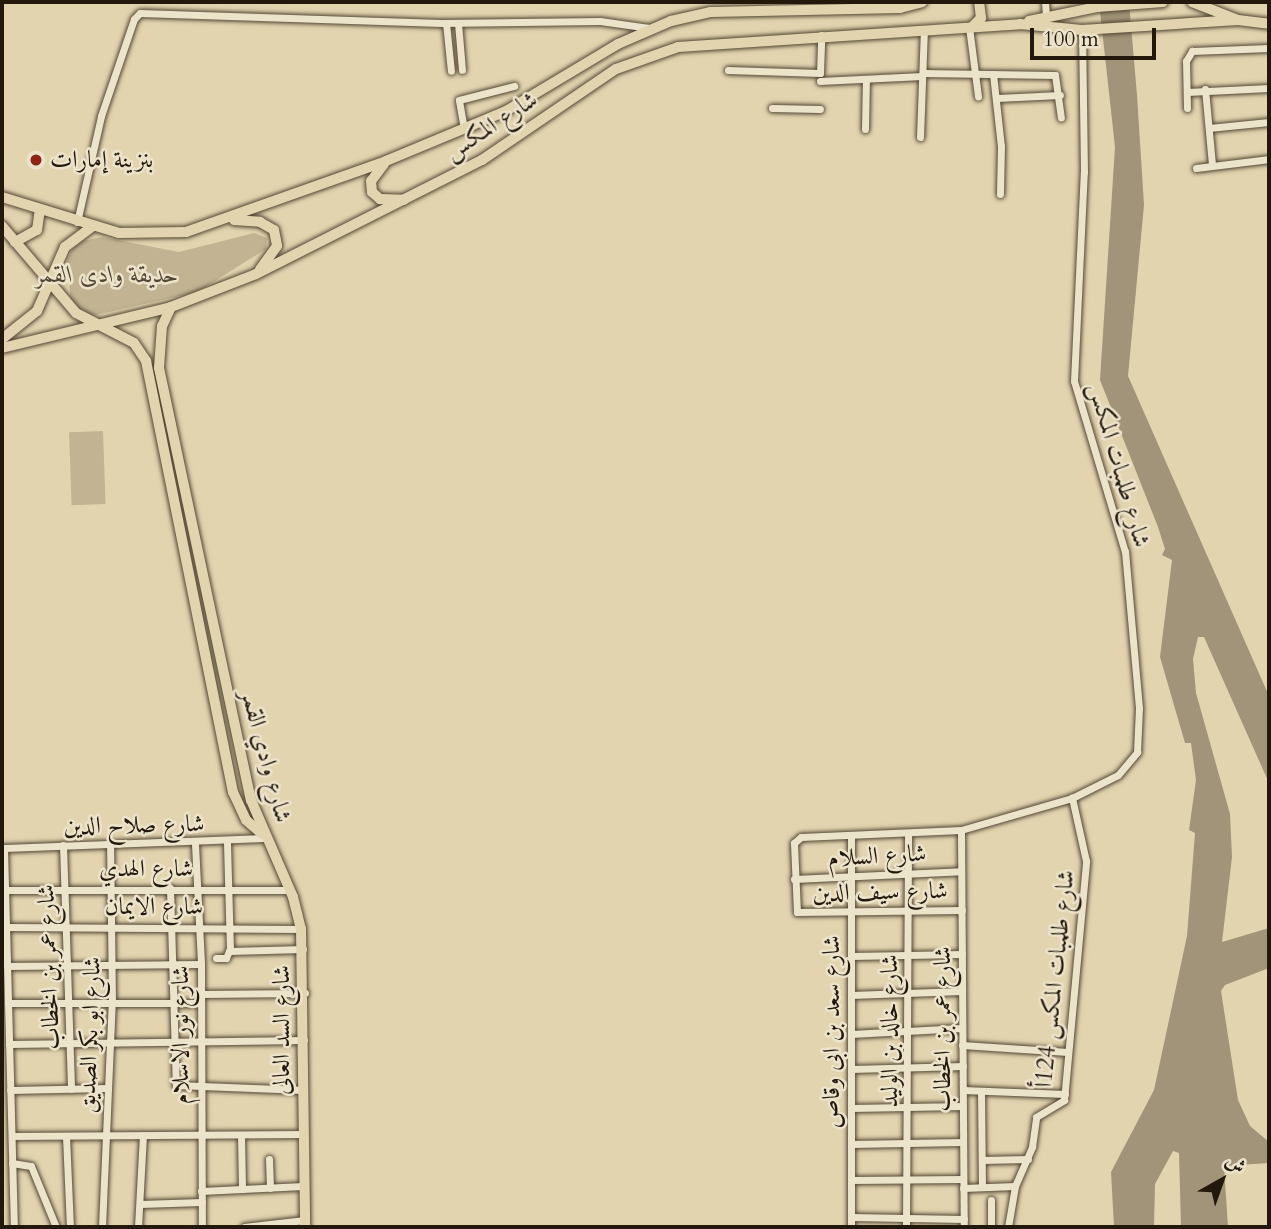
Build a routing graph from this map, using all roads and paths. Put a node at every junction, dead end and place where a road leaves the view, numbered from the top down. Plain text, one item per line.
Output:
1 (922, 2) edge
2 (979, 2) edge
3 (1045, 2) edge
4 (1148, 2) edge
5 (1163, 2) edge
6 (1192, 2) edge
7 (1046, 18) junction
8 (1238, 20) junction
9 (446, 23) junction
10 (458, 23) junction
11 (1020, 24) junction
12 (1269, 24) edge
13 (971, 27) junction
14 (651, 29) junction
15 (924, 30) junction
16 (1082, 30) junction
17 (821, 34) junction
18 (1269, 48) edge
19 (462, 70) dead end
20 (728, 70) dead end
21 (451, 71) dead end
22 (923, 74) junction
23 (975, 74) junction
24 (993, 74) junction
25 (820, 77) junction
26 (866, 79) junction
27 (514, 86) dead end
28 (1269, 88) edge
29 (1205, 89) junction
30 (1187, 92) junction
31 (1060, 95) junction
32 (978, 96) dead end
33 (997, 98) junction
34 (772, 108) dead end
35 (1187, 108) dead end
36 (820, 109) dead end
37 (1061, 118) dead end
38 (1269, 122) edge
39 (1209, 128) junction
40 (464, 129) junction
41 (865, 129) dead end
42 (920, 137) dead end
43 (1269, 159) edge
44 (386, 162) junction
45 (1212, 164) junction
46 (1196, 168) dead end
47 (1000, 194) dead end
48 (2, 197) edge
49 (407, 200) junction
50 (40, 209) junction
51 (229, 219) junction
52 (77, 222) junction
53 (2, 226) edge
54 (93, 226) junction
55 (15, 242) junction
56 (256, 274) junction
57 (51, 284) junction
58 (171, 307) junction
59 (102, 325) junction
60 (2, 339) edge
61 (2, 348) edge
62 (1072, 798) junction
63 (961, 830) junction
64 (908, 834) junction
65 (851, 836) junction
66 (267, 838) junction
67 (227, 843) junction
68 (110, 844) junction
69 (195, 844) junction
70 (63, 845) junction
71 (3, 848) edge
72 (961, 871) junction
73 (908, 874) junction
74 (851, 876) junction
75 (794, 879) junction
76 (66, 888) junction
77 (111, 888) junction
78 (170, 888) junction
79 (195, 888) junction
80 (228, 888) junction
81 (3, 890) edge
82 (290, 890) junction
83 (962, 910) junction
84 (908, 911) junction
85 (851, 912) junction
86 (112, 926) junction
87 (6, 927) junction
88 (68, 927) junction
89 (169, 927) junction
90 (196, 927) junction
91 (229, 927) junction
92 (301, 929) junction
93 (303, 949) junction
94 (230, 951) junction
95 (962, 954) junction
96 (908, 955) junction
97 (851, 956) junction
98 (216, 958) dead end
99 (171, 964) junction
100 (201, 964) junction
101 (113, 965) junction
102 (7, 966) junction
103 (70, 966) junction
104 (962, 991) junction
105 (305, 993) junction
106 (909, 993) junction
107 (201, 994) junction
108 (851, 995) junction
109 (6, 1000) edge
110 (113, 1002) junction
111 (71, 1003) junction
112 (173, 1003) junction
113 (201, 1003) junction
114 (962, 1028) junction
115 (909, 1031) junction
116 (851, 1034) junction
117 (174, 1040) junction
118 (201, 1040) junction
119 (304, 1040) junction
120 (108, 1041) junction
121 (71, 1042) junction
122 (9, 1044) junction
123 (962, 1045) junction
124 (1068, 1052) junction
125 (962, 1066) junction
126 (910, 1068) junction
127 (851, 1069) junction
128 (107, 1088) junction
129 (71, 1089) junction
130 (201, 1089) junction
131 (10, 1090) junction
132 (304, 1090) junction
133 (963, 1090) junction
134 (981, 1091) junction
135 (1065, 1094) junction
136 (2, 1104) edge
137 (11, 1104) junction
138 (963, 1106) junction
139 (910, 1107) junction
140 (851, 1108) junction
141 (303, 1134) junction
142 (143, 1135) junction
143 (201, 1135) junction
144 (241, 1135) junction
145 (12, 1136) junction
146 (66, 1136) junction
147 (105, 1136) junction
148 (963, 1142) junction
149 (910, 1143) junction
150 (851, 1144) junction
151 (269, 1159) dead end
152 (1028, 1159) junction
153 (982, 1160) junction
154 (12, 1163) junction
155 (851, 1180) junction
156 (908, 1180) junction
157 (963, 1183) junction
158 (303, 1186) junction
159 (1015, 1186) junction
160 (982, 1187) junction
161 (270, 1188) junction
162 (242, 1189) junction
163 (201, 1191) junction
164 (990, 1200) dead end
165 (202, 1202) junction
166 (140, 1204) junction
167 (851, 1217) junction
168 (69, 1218) junction
169 (906, 1218) junction
170 (55, 1223) edge
171 (964, 1223) edge
172 (305, 1224) edge
173 (14, 1227) edge
174 (70, 1227) edge
175 (102, 1227) edge
176 (138, 1227) edge
177 (202, 1227) edge
178 (244, 1227) edge
179 (851, 1227) edge
180 (906, 1227) edge
181 (991, 1227) edge
182 (1009, 1227) edge

1 - 14 main road, شارع المكس
2 - 13 main road
3 - 7 street
4 - 5 main road, شارع المكس
4 - 7 main road, شارع المكس
6 - 8 main road, شارع المكس
7 - 11 main road, شارع المكس
8 - 12 main road, شارع المكس
8 - 16 main road, شارع المكس
9 - 10 street
9 - 21 street
9 - 52 street
10 - 14 street
10 - 19 street
11 - 13 main road, شارع المكس
11 - 16 main road, شارع المكس
13 - 15 main road, شارع المكس
13 - 23 street
14 - 40 main road, شارع المكس
15 - 17 main road, شارع المكس
15 - 22 street
16 - 62 street, شارع طلمبات المكس
17 - 25 street
17 - 49 main road, شارع المكس
18 - 30 street
20 - 25 street
22 - 23 street
22 - 26 street
22 - 42 street
23 - 24 street
23 - 32 street
24 - 31 street
24 - 33 street
25 - 26 street
26 - 41 street
27 - 40 street
28 - 29 street
29 - 30 street
29 - 39 street
30 - 35 street
31 - 33 street
31 - 37 street
33 - 47 street
34 - 36 street
38 - 39 street
39 - 45 street
40 - 44 main road, شارع المكس
43 - 45 street
44 - 49 main road
44 - 51 main road, شارع المكس
45 - 46 street
48 - 50 main road, شارع المكس
49 - 56 main road, شارع المكس
50 - 52 main road, شارع المكس
50 - 55 main road
51 - 54 main road, شارع المكس
51 - 56 main road
52 - 54 main road, شارع المكس
53 - 55 main road, شارع وادي القمر
54 - 57 main road
55 - 57 main road, شارع وادي القمر
56 - 58 main road, شارع المكس
57 - 59 main road, شارع وادي القمر
57 - 60 main road
58 - 59 main road, شارع المكس
58 - 66 main road, شارع وادي القمر
59 - 61 main road, شارع المكس
59 - 66 main road, شارع وادي القمر
62 - 63 street
62 - 124 street, شارع طلمبات المكس 124أ
63 - 64 street
63 - 72 street, شارع عمر بن الخطاب
64 - 65 street
64 - 73 street, شارع خالد بن الوليد
65 - 74 street, شارع سعد بن ابى وقاص
65 - 75 street
66 - 67 street, شارع صلاح الدين
66 - 82 main road, شارع السد العالى
67 - 69 street, شارع صلاح الدين
67 - 80 street
68 - 69 street, شارع صلاح الدين
68 - 70 street, شارع صلاح الدين
68 - 77 street, شارع ابو بكر الصديق
69 - 79 street, شارع نور الاسلام
70 - 71 street, شارع صلاح الدين
70 - 76 street, شارع عمر بن الخطاب
71 - 81 street
72 - 73 street, شارع السلام
72 - 83 street, شارع عمر بن الخطاب
73 - 74 street, شارع السلام
73 - 84 street, شارع خالد بن الوليد
74 - 75 street, شارع السلام
74 - 85 street, شارع سعد بن ابى وقاص
75 - 85 street, شارع سيف الدين
76 - 77 street, شارع الهدي
76 - 81 street, شارع الهدي
76 - 88 street, شارع عمر بن الخطاب
77 - 78 street, شارع الهدي
77 - 86 street, شارع ابو بكر الصديق
78 - 79 street, شارع الهدي
78 - 89 street
79 - 80 street, شارع الهدي
79 - 90 street, شارع نور الاسلام
80 - 82 street, شارع الهدي
80 - 91 street
81 - 87 street
82 - 92 main road, شارع السد العالى
83 - 84 street, شارع سيف الدين
83 - 95 street, شارع عمر بن الخطاب
84 - 85 street, شارع سيف الدين
84 - 96 street, شارع خالد بن الوليد
85 - 97 street, شارع سعد بن ابى وقاص
86 - 88 street, شارع الايمان
86 - 89 street, شارع الايمان
86 - 101 street, شارع ابو بكر الصديق
87 - 88 street, شارع الايمان
87 - 102 street
88 - 103 street, شارع عمر بن الخطاب
89 - 90 street, شارع الايمان
89 - 99 street
90 - 91 street, شارع الايمان
90 - 100 street, شارع نور الاسلام
91 - 92 street, شارع الايمان
91 - 94 street
92 - 93 main road, شارع السد العالى
93 - 94 street
93 - 105 main road, شارع السد العالى
94 - 98 street
95 - 96 street
95 - 104 street, شارع عمر بن الخطاب
96 - 97 street
96 - 106 street, شارع خالد بن الوليد
97 - 108 street, شارع سعد بن ابى وقاص
99 - 100 street
99 - 101 street
99 - 112 street
100 - 107 street, شارع نور الاسلام
101 - 103 street
101 - 110 street, شارع ابو بكر الصديق
102 - 103 street
102 - 109 street
103 - 111 street, شارع عمر بن الخطاب
104 - 106 street
104 - 114 street, شارع عمر بن الخطاب
105 - 107 street
105 - 119 main road, شارع السد العالى
106 - 108 street
106 - 115 street, شارع خالد بن الوليد
107 - 113 street, شارع نور الاسلام
108 - 116 street, شارع سعد بن ابى وقاص
109 - 111 street
109 - 122 street
110 - 111 street
110 - 112 street
110 - 120 street, شارع ابو بكر الصديق
111 - 121 street, شارع عمر بن الخطاب
112 - 113 street
112 - 117 street
113 - 118 street, شارع نور الاسلام
114 - 115 street
114 - 123 street, شارع عمر بن الخطاب
115 - 116 street
115 - 126 street, شارع خالد بن الوليد
116 - 127 street, شارع سعد بن ابى وقاص
117 - 118 street
117 - 120 street
117 - 130 street
118 - 119 street
118 - 130 street, شارع نور الاسلام
119 - 132 main road, شارع السد العالى
120 - 121 street
120 - 128 street, شارع ابو بكر الصديق
121 - 122 street
121 - 129 street, شارع عمر بن الخطاب
122 - 131 street
123 - 124 street
123 - 125 street, شارع عمر بن الخطاب
124 - 135 street, شارع طلمبات المكس 124أ
125 - 126 street
125 - 133 street, شارع عمر بن الخطاب
126 - 127 street
126 - 139 street, شارع خالد بن الوليد
127 - 140 street, شارع سعد بن ابى وقاص
128 - 129 street
128 - 147 street, شارع ابو بكر الصديق
129 - 131 street
130 - 132 street
130 - 143 street, شارع نور الاسلام
131 - 137 street
132 - 141 main road, شارع السد العالى
133 - 134 street
133 - 138 street, شارع عمر بن الخطاب
134 - 135 street
134 - 153 street
135 - 152 street, شارع طلمبات المكس 124أ
136 - 137 street
137 - 145 street
138 - 139 street
138 - 148 street, شارع عمر بن الخطاب
139 - 140 street
139 - 149 street, شارع خالد بن الوليد
140 - 150 street, شارع سعد بن ابى وقاص
141 - 144 street
141 - 158 main road, شارع السد العالى
142 - 143 street
142 - 147 street
142 - 166 street
143 - 144 street
143 - 163 street, شارع نور الاسلام
144 - 162 street
145 - 146 street
145 - 154 street
146 - 147 street
146 - 168 street
147 - 175 street, شارع ابو بكر الصديق
148 - 149 street
148 - 157 street, شارع عمر بن الخطاب
149 - 150 street
149 - 156 street, شارع خالد بن الوليد
150 - 155 street, شارع سعد بن ابى وقاص
151 - 161 street
152 - 153 street
152 - 159 street, شارع طلمبات المكس 124أ
153 - 160 street
154 - 170 street
154 - 173 street
155 - 156 street
155 - 167 street, شارع سعد بن ابى وقاص
156 - 157 street
156 - 169 street, شارع خالد بن الوليد
157 - 160 street
157 - 171 street, شارع عمر بن الخطاب
158 - 161 street
158 - 172 main road, شارع السد العالى
159 - 160 street
159 - 182 street, شارع طلمبات المكس 124أ
161 - 162 street
162 - 163 street
163 - 165 street, شارع نور الاسلام
164 - 181 street
165 - 166 street
165 - 177 street, شارع نور الاسلام
166 - 176 street
167 - 169 street
167 - 179 street, شارع سعد بن ابى وقاص
168 - 170 street
168 - 174 street
169 - 171 street
169 - 180 street, شارع خالد بن الوليد
172 - 178 street
181 - 182 street

